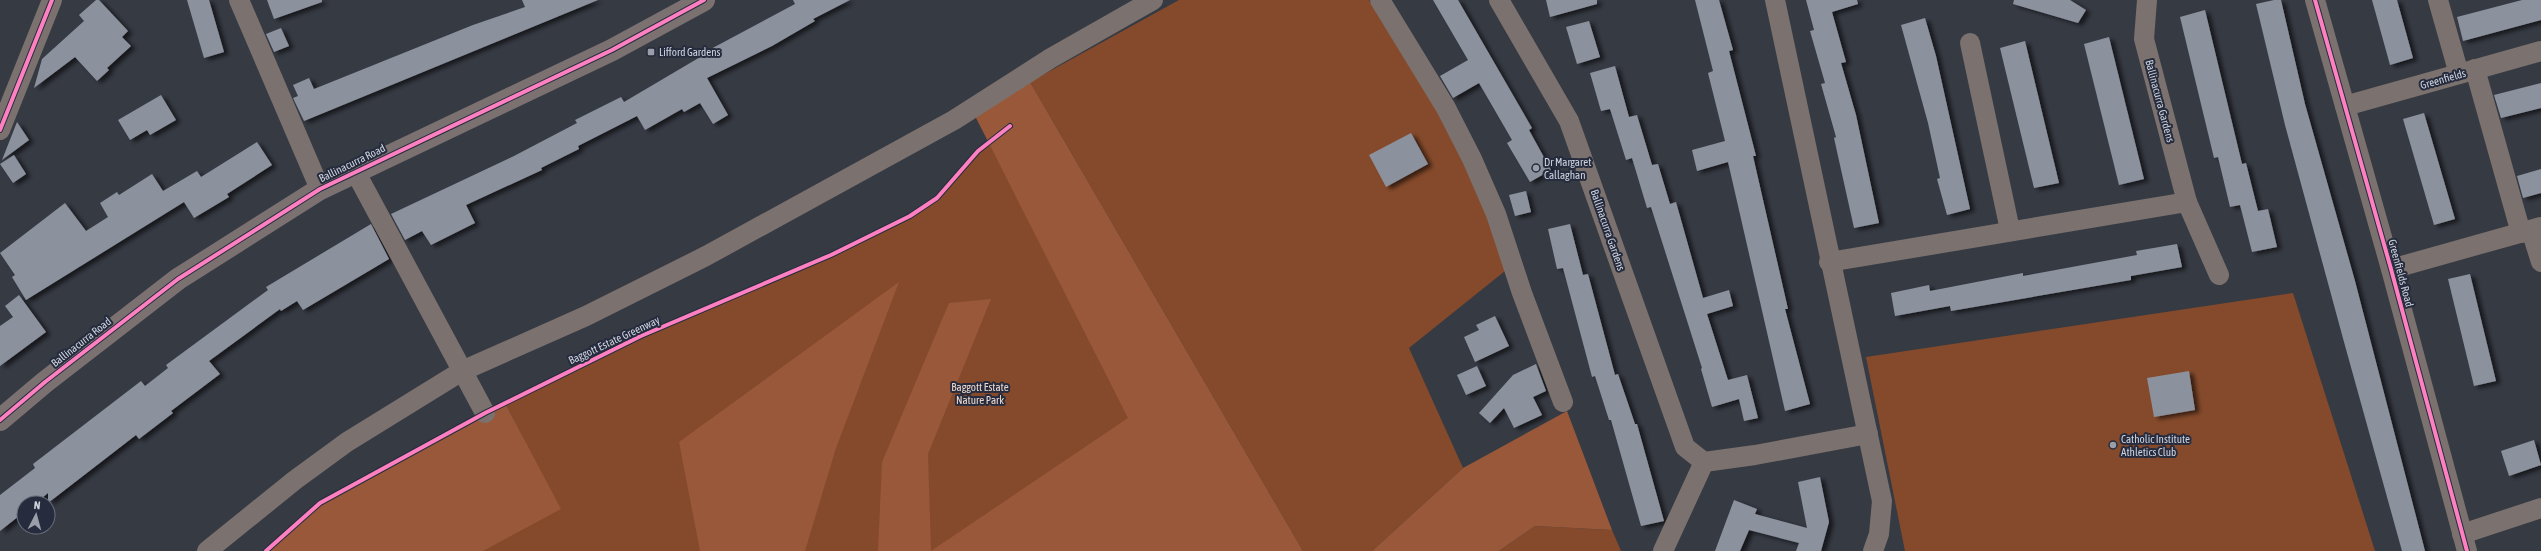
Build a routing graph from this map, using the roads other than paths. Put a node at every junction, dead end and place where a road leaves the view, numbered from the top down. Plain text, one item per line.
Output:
1 (52, 0) edge
2 (239, 0) edge
3 (704, 0) edge
4 (1154, 0) edge
5 (1380, 0) edge
6 (1499, 0) edge
7 (1775, 0) edge
8 (2147, 0) edge
9 (2315, 0) edge
10 (2438, 0) edge
11 (1970, 43) dead end
12 (2541, 51) edge
13 (2467, 72) junction
14 (2345, 106) junction
15 (0, 130) edge
16 (355, 171) junction
17 (320, 189) junction
18 (2187, 202) junction
19 (2010, 230) junction
20 (2531, 230) edge
21 (1829, 262) junction
22 (2541, 262) edge
23 (2391, 269) junction
24 (2219, 275) dead end
25 (462, 371) junction
26 (1563, 402) dead end
27 (485, 413) dead end
28 (0, 420) edge
29 (1868, 434) junction
30 (1704, 462) junction
31 (2541, 508) edge
32 (2464, 543) edge
33 (207, 551) edge
34 (1663, 551) edge
35 (1873, 551) edge

1 - 15 street
2 - 17 street
3 - 16 main road, Ballinacurra Road
4 - 25 street
5 - 26 street
6 - 30 street, Ballinacurra Gardens
7 - 21 street
8 - 18 street, Ballinacurra Gardens
9 - 14 street, Greenfields Road
10 - 13 street
11 - 19 street
12 - 13 street, Greenfields
13 - 14 street, Greenfields
13 - 20 street
14 - 23 street, Greenfields Road
16 - 17 main road, Ballinacurra Road
16 - 25 street
17 - 28 main road, Ballinacurra Road
18 - 19 street
18 - 24 street, Ballinacurra Gardens
19 - 21 street
20 - 22 street
20 - 23 street
21 - 29 street
23 - 32 street, Greenfields Road
25 - 27 street
25 - 33 street
29 - 30 street
29 - 35 street
30 - 34 street
31 - 32 street

